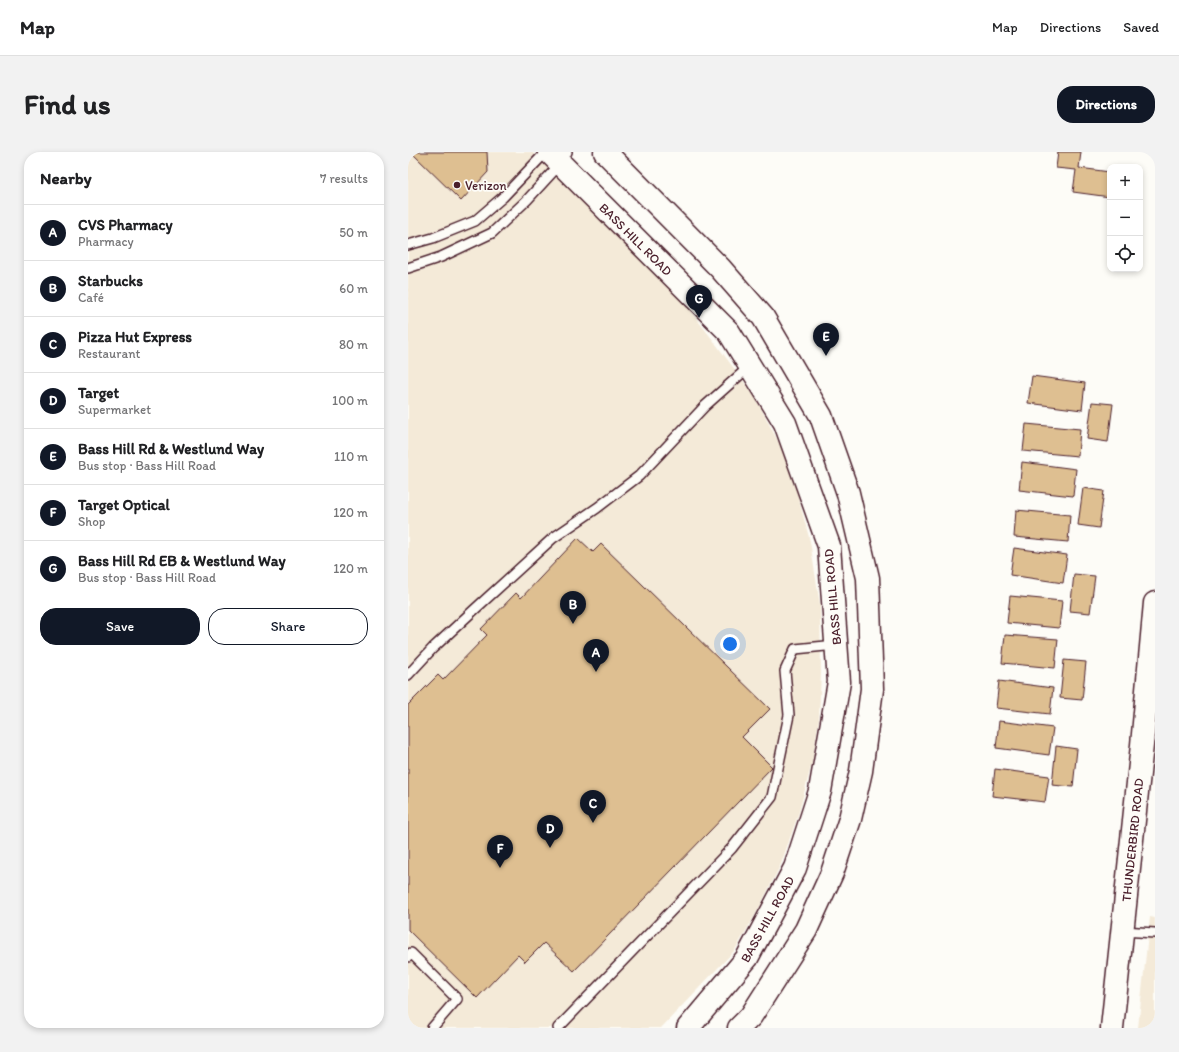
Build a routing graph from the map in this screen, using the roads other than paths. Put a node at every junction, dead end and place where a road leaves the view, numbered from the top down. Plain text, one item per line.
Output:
1 (605, 152) edge
2 (556, 155) edge
3 (408, 245) edge
4 (408, 268) edge
5 (750, 366) junction
6 (1155, 604) edge
7 (836, 645) junction
8 (408, 674) edge
9 (1122, 931) junction
10 (1155, 933) edge
11 (408, 957) edge
12 (432, 1028) edge
13 (558, 1028) edge
14 (688, 1028) edge
15 (739, 1028) edge
16 (1112, 1028) edge

1 - 15 main road
2 - 3 lane
2 - 4 lane
2 - 5 main road, BASS HILL ROAD
5 - 7 main road, BASS HILL ROAD
5 - 8 lane
6 - 9 main road, THUNDERBIRD ROAD
7 - 13 lane
7 - 14 main road, BASS HILL ROAD
9 - 10 lane
9 - 16 main road, THUNDERBIRD ROAD
11 - 12 lane

